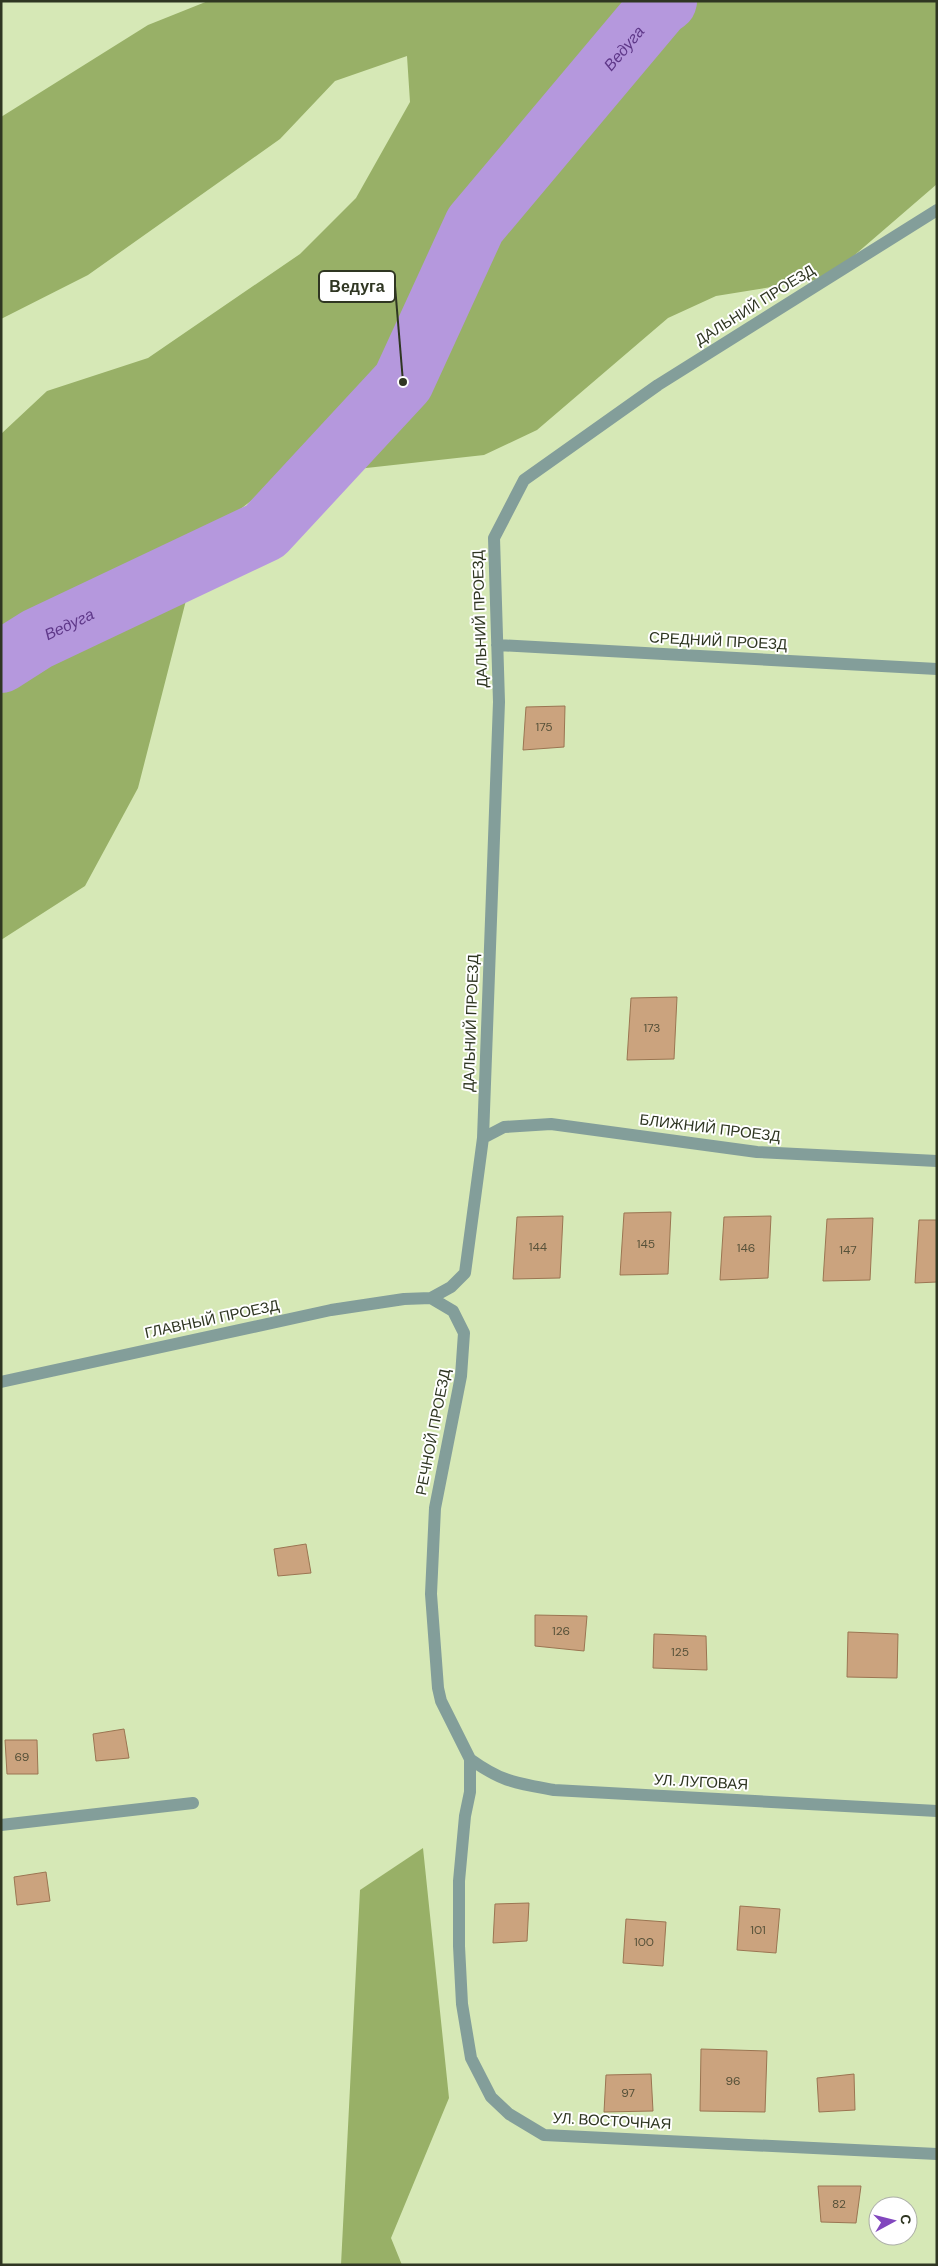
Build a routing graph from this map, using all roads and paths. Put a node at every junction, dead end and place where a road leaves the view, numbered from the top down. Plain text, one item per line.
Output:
1 (937, 210) edge
2 (497, 645) junction
3 (937, 669) edge
4 (483, 1138) junction
5 (937, 1161) edge
6 (431, 1298) junction
7 (1, 1382) edge
8 (470, 1759) junction
9 (194, 1803) dead end
10 (937, 1811) edge
11 (1, 1825) edge
12 (937, 2154) edge

1 - 2 street, ДАЛЬНИЙ ПРОЕЗД
2 - 3 street, СРЕДНИЙ ПРОЕЗД
2 - 4 street, ДАЛЬНИЙ ПРОЕЗД
4 - 5 street, БЛИЖНИЙ ПРОЕЗД
4 - 6 street
6 - 7 street, ГЛАВНЫЙ ПРОЕЗД
6 - 8 street, РЕЧНОЙ ПРОЕЗД
8 - 10 street, УЛ. ЛУГОВАЯ
8 - 12 street, УЛ. ВОСТОЧНАЯ
9 - 11 street

